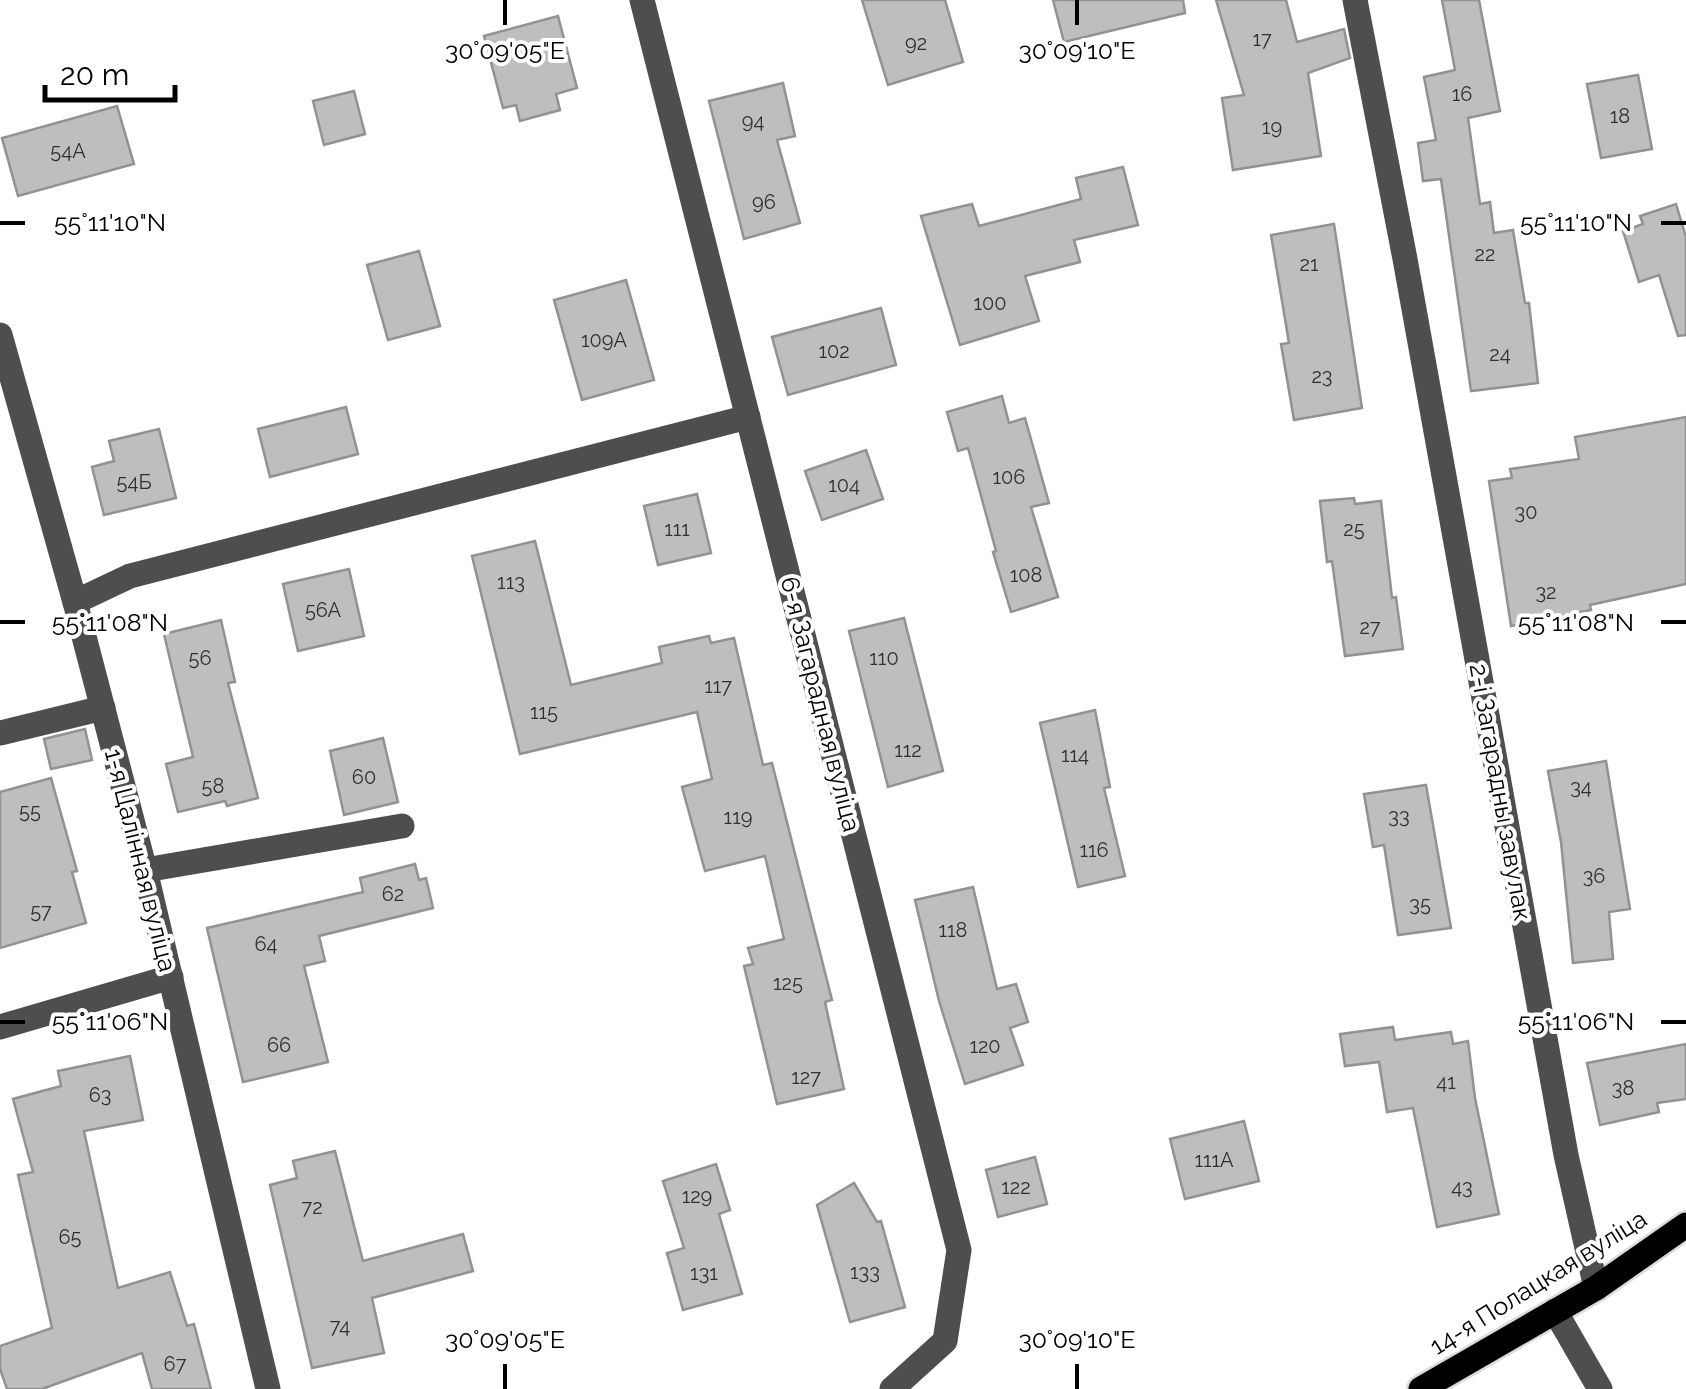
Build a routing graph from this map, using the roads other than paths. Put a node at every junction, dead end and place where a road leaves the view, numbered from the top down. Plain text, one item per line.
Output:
1 (642, 0) edge
2 (1354, 0) edge
3 (0, 335) edge
4 (748, 417) junction
5 (12, 423) edge
6 (75, 602) junction
7 (103, 708) junction
8 (0, 733) edge
9 (402, 826) dead end
10 (145, 870) junction
11 (171, 977) junction
12 (0, 1027) edge
13 (1686, 1225) edge
14 (1596, 1288) junction
15 (1555, 1311) junction
16 (268, 1389) edge
17 (892, 1389) edge
18 (1422, 1389) edge
19 (1600, 1389) edge

1 - 4 street, 6-я Загарадная вуліца
2 - 14 street, 2-і Загарадны завулак
3 - 5 street, 1-я Цалінная вуліца
4 - 6 street
4 - 17 street, 6-я Загарадная вуліца
5 - 6 street, 1-я Цалінная вуліца
6 - 7 street, 1-я Цалінная вуліца
7 - 8 street
7 - 10 street, 1-я Цалінная вуліца
9 - 10 street
10 - 11 street, 1-я Цалінная вуліца
11 - 12 street
11 - 16 street, 1-я Цалінная вуліца
13 - 14 main road, 14-я Полацкая вуліца
14 - 15 main road, 14-я Полацкая вуліца
15 - 18 main road, 14-я Полацкая вуліца
15 - 19 street

